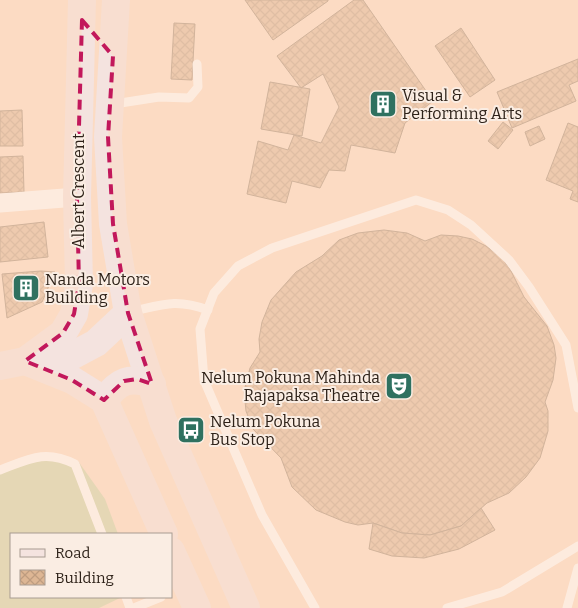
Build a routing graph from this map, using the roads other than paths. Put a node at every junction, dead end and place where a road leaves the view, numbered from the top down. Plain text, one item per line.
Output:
1 (116, 0) edge
2 (82, 10) edge
3 (113, 56) junction
4 (197, 64) dead end
5 (111, 104) junction
6 (76, 197) junction
7 (0, 203) edge
8 (208, 310) junction
9 (128, 313) junction
10 (12, 363) edge
11 (152, 384) junction
12 (104, 400) junction
13 (578, 408) edge
14 (0, 470) edge
15 (102, 533) edge
16 (164, 533) edge
17 (578, 546) edge
18 (172, 554) edge
19 (578, 568) edge
20 (188, 594) edge
21 (159, 598) edge
22 (134, 608) edge
23 (246, 608) edge
24 (315, 608) edge
25 (447, 608) edge
26 (567, 608) edge

1 - 3 main road, Albert Crescent
2 - 3 main road
2 - 6 main road, Albert Crescent
3 - 5 main road, Albert Crescent
4 - 5 lane
5 - 9 main road, Albert Crescent
6 - 7 street
6 - 10 main road, Albert Crescent
8 - 9 lane
8 - 13 lane
8 - 24 lane
9 - 10 main road
9 - 11 main road, Albert Crescent
10 - 12 main road
11 - 12 main road
11 - 23 main road, Albert Crescent
12 - 16 main road
14 - 15 lane
17 - 25 lane
18 - 20 main road
19 - 26 lane
21 - 22 lane

